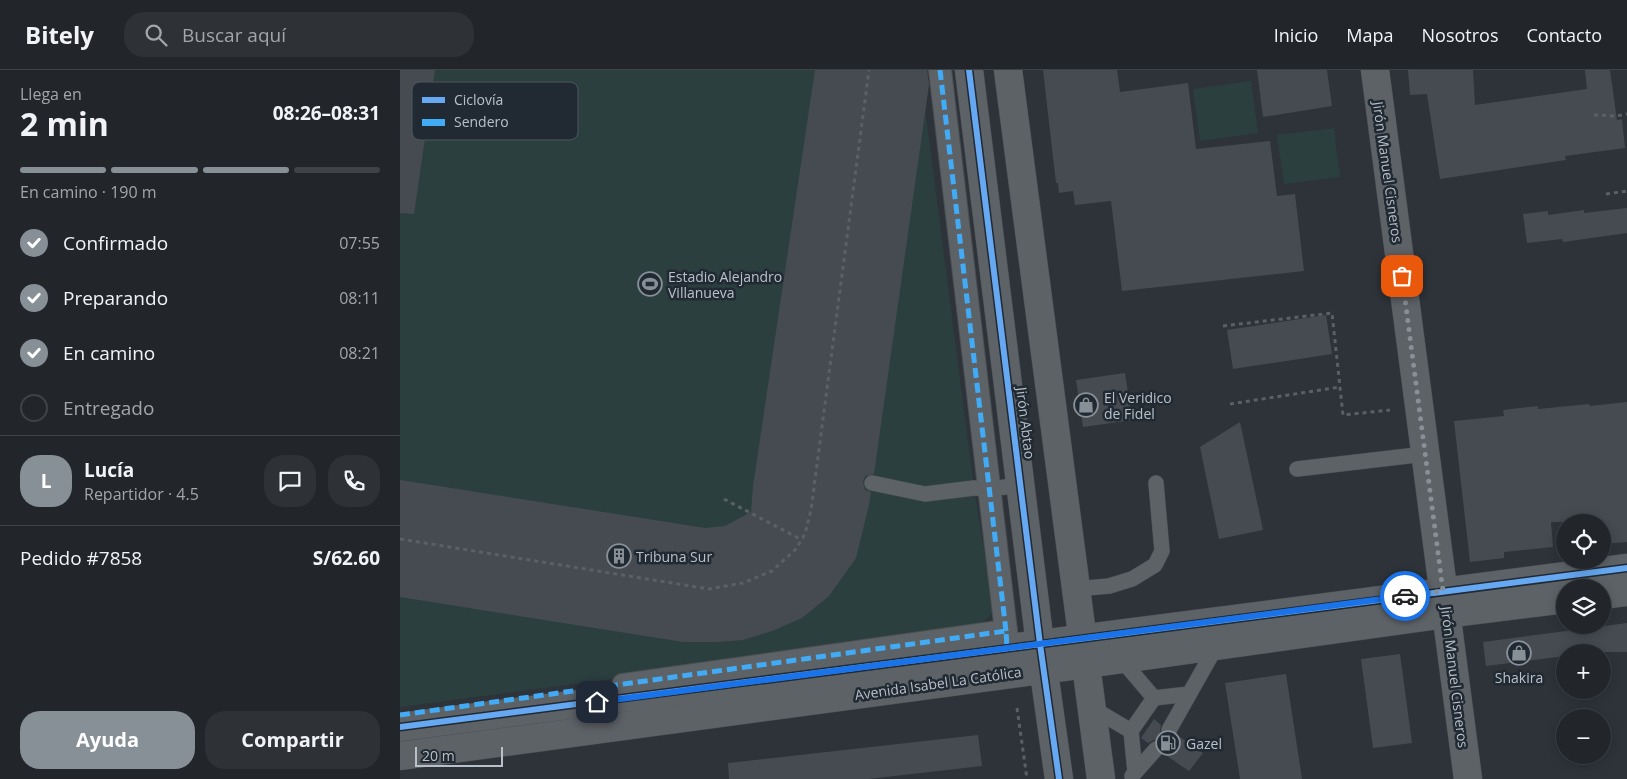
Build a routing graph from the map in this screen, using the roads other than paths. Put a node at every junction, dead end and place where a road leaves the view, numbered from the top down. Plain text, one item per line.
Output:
1 (940, 70) edge
2 (970, 70) edge
3 (1008, 70) edge
4 (1375, 70) edge
5 (1425, 454) junction
6 (1297, 469) dead end
7 (1156, 482) dead end
8 (872, 484) dead end
9 (1021, 485) junction
10 (990, 489) junction
11 (1627, 568) edge
12 (1076, 589) junction
13 (1627, 592) edge
14 (1611, 594) edge
15 (1556, 599) edge
16 (1445, 602) junction
17 (1007, 640) junction
18 (1217, 645) junction
19 (1085, 651) junction
20 (1042, 657) junction
21 (1120, 658) junction
22 (1189, 694) junction
23 (1154, 698) junction
24 (1092, 708) junction
25 (400, 716) edge
26 (400, 727) edge
27 (1169, 730) dead end
28 (1130, 732) junction
29 (1156, 749) dead end
30 (400, 756) edge
31 (1132, 776) edge
32 (1059, 779) edge
33 (1101, 779) edge
34 (1468, 779) edge

1 - 10 street
2 - 9 street, Jirón Abtao
3 - 12 street, Jirón Abtao
4 - 5 street, Jirón Manuel Cisneros
5 - 6 lane
5 - 16 street, Jirón Manuel Cisneros
7 - 12 lane
8 - 10 lane
9 - 10 lane
9 - 20 street, Jirón Abtao
10 - 17 street
11 - 16 street, Avenida Isabel La Católica
12 - 19 street, Jirón Abtao
13 - 14 street
15 - 16 street, Avenida Isabel La Católica
16 - 18 street, Avenida Isabel La Católica
16 - 19 street, Avenida Isabel La Católica
16 - 34 street, Jirón Manuel Cisneros
17 - 20 street, Avenida Isabel La Católica
17 - 25 street
17 - 26 street, Avenida Isabel La Católica
18 - 21 street, Avenida Isabel La Católica
18 - 22 lane
19 - 20 street, Avenida Isabel La Católica
19 - 21 street, Avenida Isabel La Católica
19 - 24 street, Jirón Abtao
20 - 30 street, Avenida Isabel La Católica
20 - 32 street, Jirón Abtao
21 - 23 lane
22 - 23 lane
22 - 27 lane
23 - 28 lane
24 - 28 lane
24 - 33 street, Jirón Abtao
28 - 31 lane
29 - 31 lane

